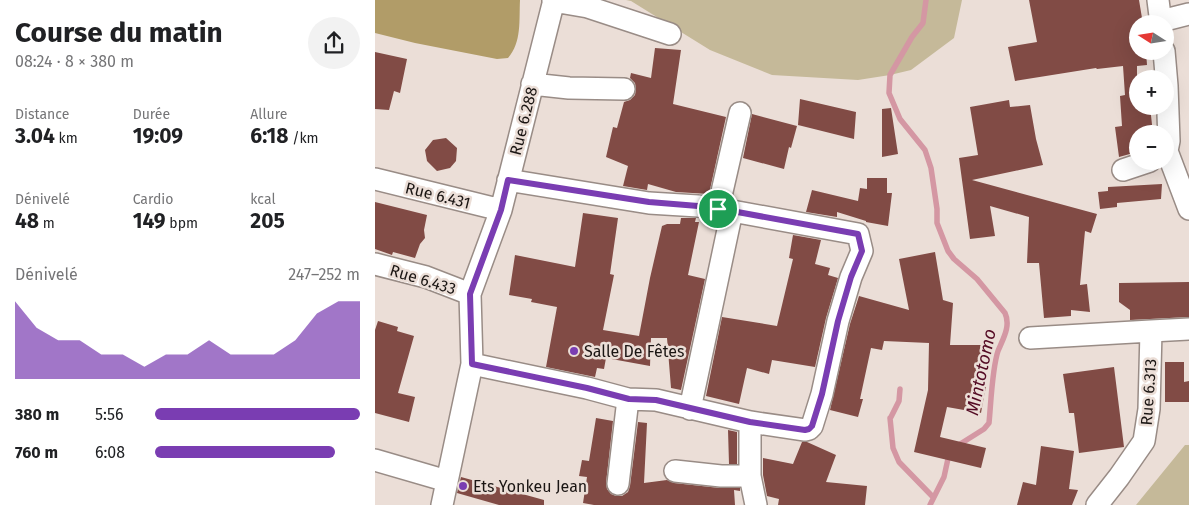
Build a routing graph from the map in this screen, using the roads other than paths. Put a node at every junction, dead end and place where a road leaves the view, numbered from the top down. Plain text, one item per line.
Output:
1 (554, 0) edge
2 (1159, 0) edge
3 (1189, 14) edge
4 (1160, 15) edge
5 (1174, 18) edge
6 (670, 34) dead end
7 (1165, 60) edge
8 (532, 84) junction
9 (624, 89) dead end
10 (740, 113) dead end
11 (1168, 125) edge
12 (1129, 168) edge
13 (1123, 170) dead end
14 (1169, 170) edge
15 (375, 179) edge
16 (508, 180) junction
17 (1189, 209) edge
18 (501, 210) junction
19 (725, 210) junction
20 (375, 264) edge
21 (470, 294) junction
22 (1189, 329) edge
23 (1151, 331) junction
24 (1030, 338) dead end
25 (472, 364) junction
26 (629, 399) junction
27 (690, 409) junction
28 (750, 422) junction
29 (375, 460) edge
30 (675, 470) dead end
31 (750, 476) junction
32 (447, 481) junction
33 (618, 484) dead end
34 (442, 505) edge
35 (755, 505) edge
36 (1097, 505) edge

1 - 6 street
1 - 8 street, Rue 6.288
2 - 4 street
3 - 5 street
7 - 11 street
8 - 9 street
8 - 16 street, Rue 6.288
10 - 19 street
12 - 13 street
14 - 17 street
15 - 18 street, Rue 6.431
16 - 18 street, Rue 6.288
16 - 19 street
18 - 21 street, Rue 6.288
19 - 27 street
19 - 28 street
20 - 21 street, Rue 6.433
21 - 25 street, Rue 6.288
22 - 23 street
23 - 24 street
23 - 36 street, Rue 6.313
25 - 26 street
25 - 32 street, Rue 6.288
26 - 27 street
26 - 33 street
27 - 28 street
28 - 31 street
29 - 32 street
30 - 31 street
31 - 35 street
32 - 34 street, Rue 6.288

